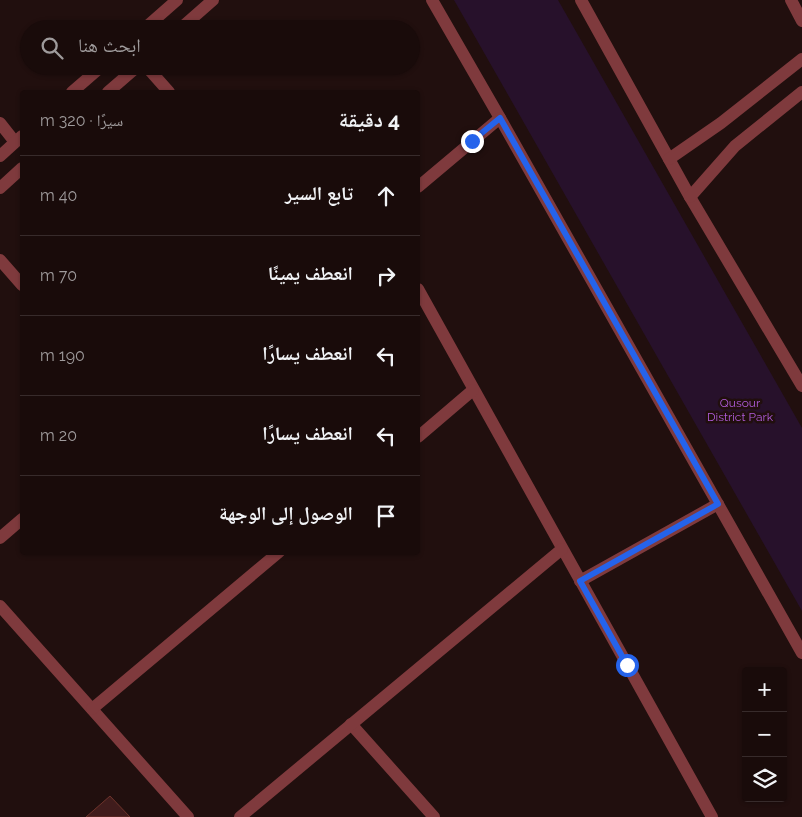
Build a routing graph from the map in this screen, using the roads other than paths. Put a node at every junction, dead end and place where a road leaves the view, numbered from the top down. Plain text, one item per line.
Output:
1 (177, 0) edge
2 (213, 0) edge
3 (432, 0) edge
4 (581, 0) edge
5 (791, 0) edge
6 (154, 20) edge
7 (190, 20) edge
8 (802, 21) edge
9 (802, 59) edge
10 (92, 75) edge
11 (128, 75) edge
12 (154, 75) edge
13 (74, 90) edge
14 (110, 90) edge
15 (167, 90) edge
16 (802, 92) edge
17 (500, 118) junction
18 (0, 123) edge
19 (19, 139) edge
20 (0, 156) edge
21 (669, 159) junction
22 (20, 170) edge
23 (420, 186) edge
24 (0, 188) edge
25 (690, 197) junction
26 (0, 260) edge
27 (20, 283) edge
28 (420, 293) edge
29 (802, 386) edge
30 (474, 390) junction
31 (420, 434) edge
32 (718, 504) junction
33 (20, 521) edge
34 (0, 538) edge
35 (562, 549) junction
36 (275, 555) edge
37 (580, 581) junction
38 (0, 606) edge
39 (802, 654) edge
40 (92, 709) junction
41 (352, 724) junction
42 (188, 817) edge
43 (240, 817) edge
44 (434, 817) edge
45 (712, 817) edge

1 - 6 street
2 - 7 street
3 - 17 street
4 - 21 street
5 - 8 street
9 - 21 street
10 - 13 street
11 - 14 street
12 - 15 street
16 - 25 street
17 - 23 street
17 - 32 street
18 - 19 street
19 - 20 street
21 - 25 street
22 - 24 street
25 - 29 street
26 - 27 street
28 - 30 street
30 - 31 street
30 - 35 street
32 - 37 street
32 - 39 street
33 - 34 street
35 - 37 street
35 - 41 street
36 - 40 street
37 - 45 street
38 - 40 street
40 - 42 street
41 - 43 street
41 - 44 street

